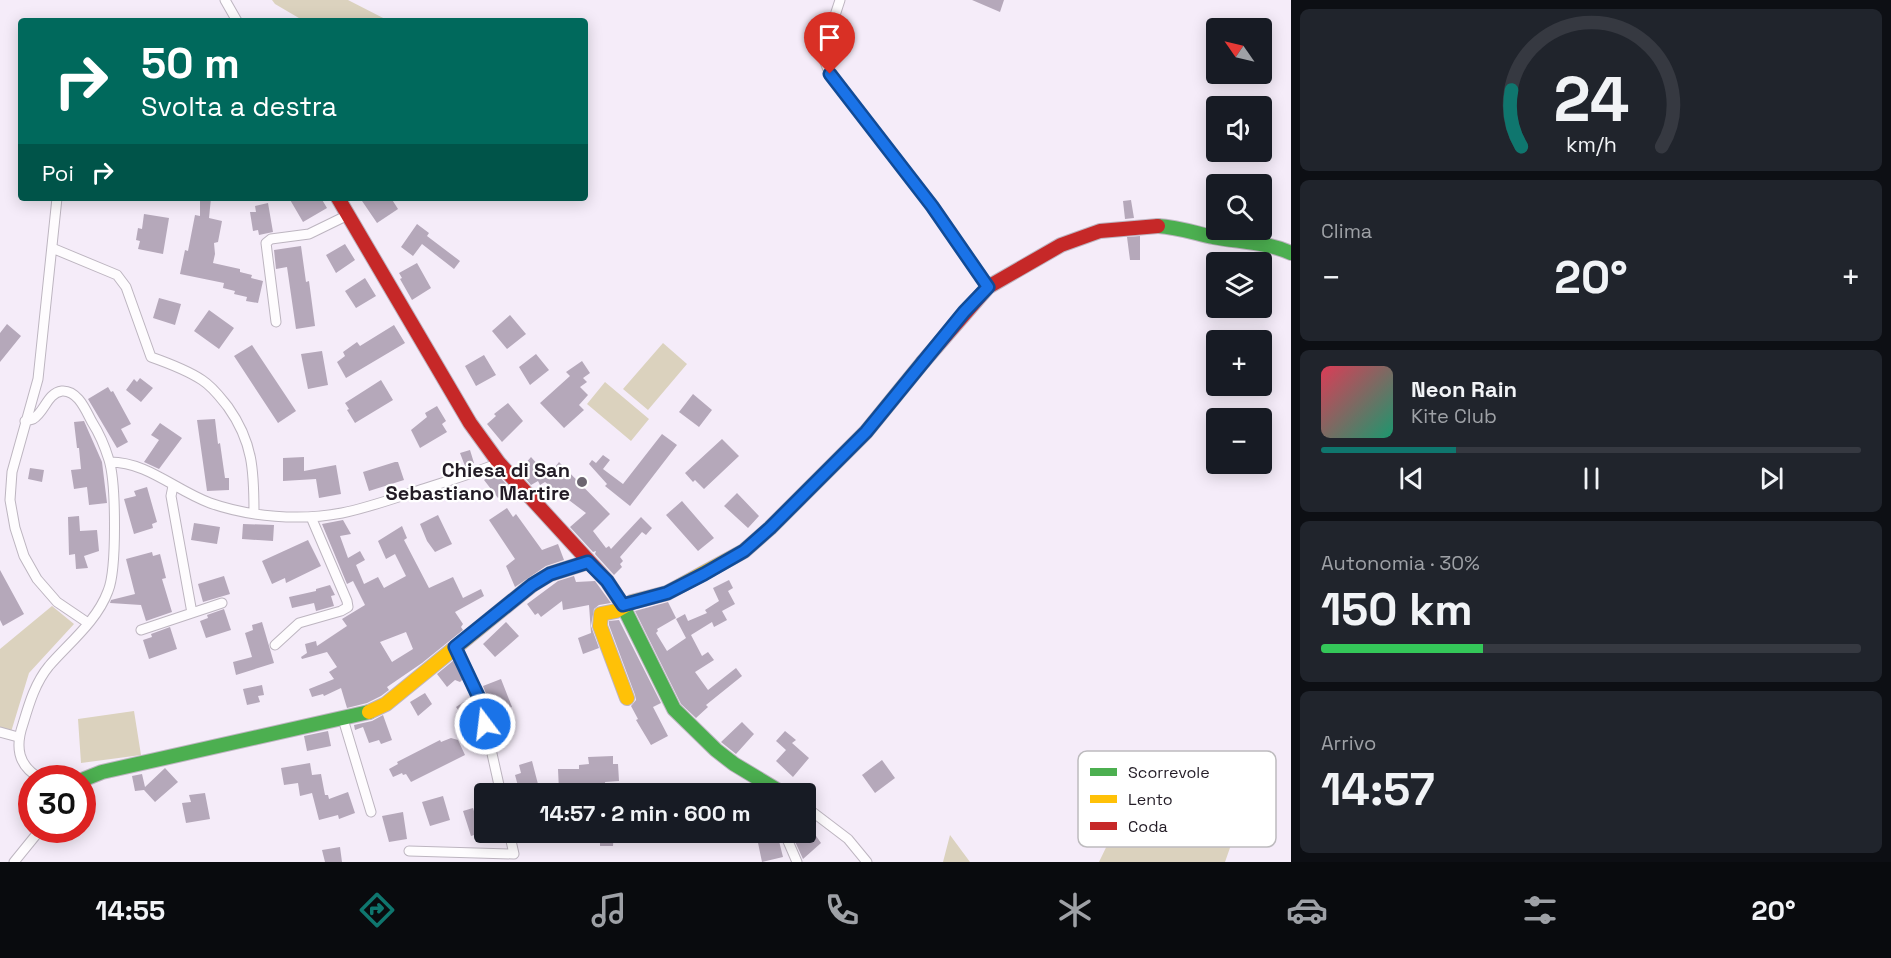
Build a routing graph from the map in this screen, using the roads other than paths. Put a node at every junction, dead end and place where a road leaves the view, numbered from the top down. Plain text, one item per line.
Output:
1 (225, 0) edge
2 (840, 0) edge
3 (235, 18) edge
4 (57, 201) edge
5 (340, 201) edge
6 (348, 215) junction
7 (52, 248) junction
8 (1291, 253) edge
9 (988, 287) junction
10 (276, 322) dead end
11 (25, 421) junction
12 (110, 462) junction
13 (499, 463) junction
14 (173, 486) junction
15 (254, 513) junction
16 (311, 518) junction
17 (588, 562) junction
18 (222, 603) dead end
19 (623, 605) junction
20 (192, 613) junction
21 (88, 623) junction
22 (141, 630) dead end
23 (275, 645) dead end
24 (455, 647) junction
25 (627, 698) dead end
26 (343, 719) junction
27 (0, 732) edge
28 (18, 737) junction
29 (24, 765) edge
30 (96, 774) edge
31 (762, 780) junction
32 (499, 783) edge
33 (763, 783) edge
34 (767, 783) edge
35 (371, 812) dead end
36 (816, 815) edge
37 (31, 843) edge
38 (512, 843) edge
39 (789, 843) edge
40 (409, 851) dead end
41 (14, 862) edge
42 (797, 862) edge
43 (867, 862) edge

1 - 3 street
2 - 9 street
4 - 7 street
5 - 6 street
6 - 10 street
6 - 13 street
7 - 11 street
7 - 15 street
8 - 9 street
9 - 19 street
11 - 12 street
11 - 21 street
12 - 14 street
12 - 21 street
13 - 16 street
13 - 17 street
14 - 15 street
14 - 20 street
15 - 16 street
16 - 23 street
17 - 19 street
17 - 24 street
18 - 20 street
19 - 25 street
19 - 31 street
20 - 22 street
21 - 28 street
24 - 26 street
24 - 32 street
26 - 30 street
26 - 35 street
27 - 28 street
28 - 29 street
31 - 33 street
31 - 34 street
36 - 43 street
37 - 41 street
38 - 40 street
39 - 42 street

